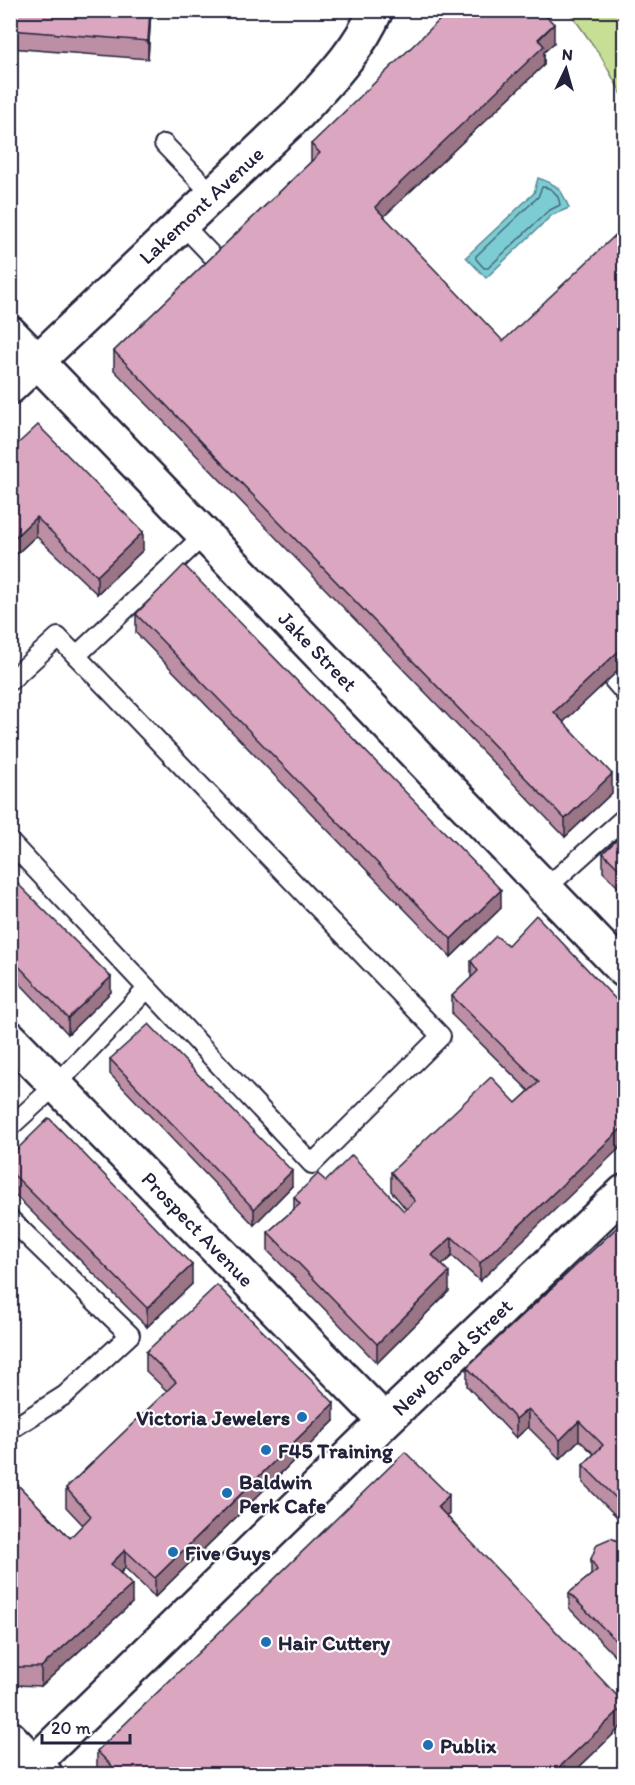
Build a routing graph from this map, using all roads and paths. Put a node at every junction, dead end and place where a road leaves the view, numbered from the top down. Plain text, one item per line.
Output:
1 (376, 10) edge
2 (164, 144) dead end
3 (213, 195) junction
4 (182, 224) junction
5 (222, 266) edge
6 (10, 333) edge
7 (37, 361) junction
8 (10, 387) edge
9 (205, 534) junction
10 (76, 656) junction
11 (611, 677) edge
12 (10, 681) edge
13 (624, 692) edge
14 (624, 818) edge
15 (10, 842) edge
16 (546, 888) junction
17 (624, 969) edge
18 (147, 989) junction
19 (10, 1038) edge
20 (56, 1085) junction
21 (10, 1127) edge
22 (624, 1192) edge
23 (10, 1219) edge
24 (385, 1421) junction
25 (10, 1430) edge
26 (10, 1738) edge
27 (34, 1771) edge

1 - 3 street, Lakemont Avenue
2 - 3 lane
3 - 4 street, Lakemont Avenue
4 - 5 lane
4 - 7 street, Lakemont Avenue
6 - 7 street, Jake Street
7 - 8 street, Lakemont Avenue
7 - 9 street, Jake Street
9 - 10 lane
9 - 16 street, Jake Street
10 - 12 lane
10 - 18 lane
11 - 13 lane
14 - 16 lane
15 - 18 lane
16 - 17 street, Jake Street
18 - 20 lane
19 - 20 street, Prospect Avenue
20 - 21 lane
20 - 24 street, Prospect Avenue
22 - 24 street, New Broad Street
23 - 25 lane
24 - 27 street, New Broad Street
26 - 27 street

